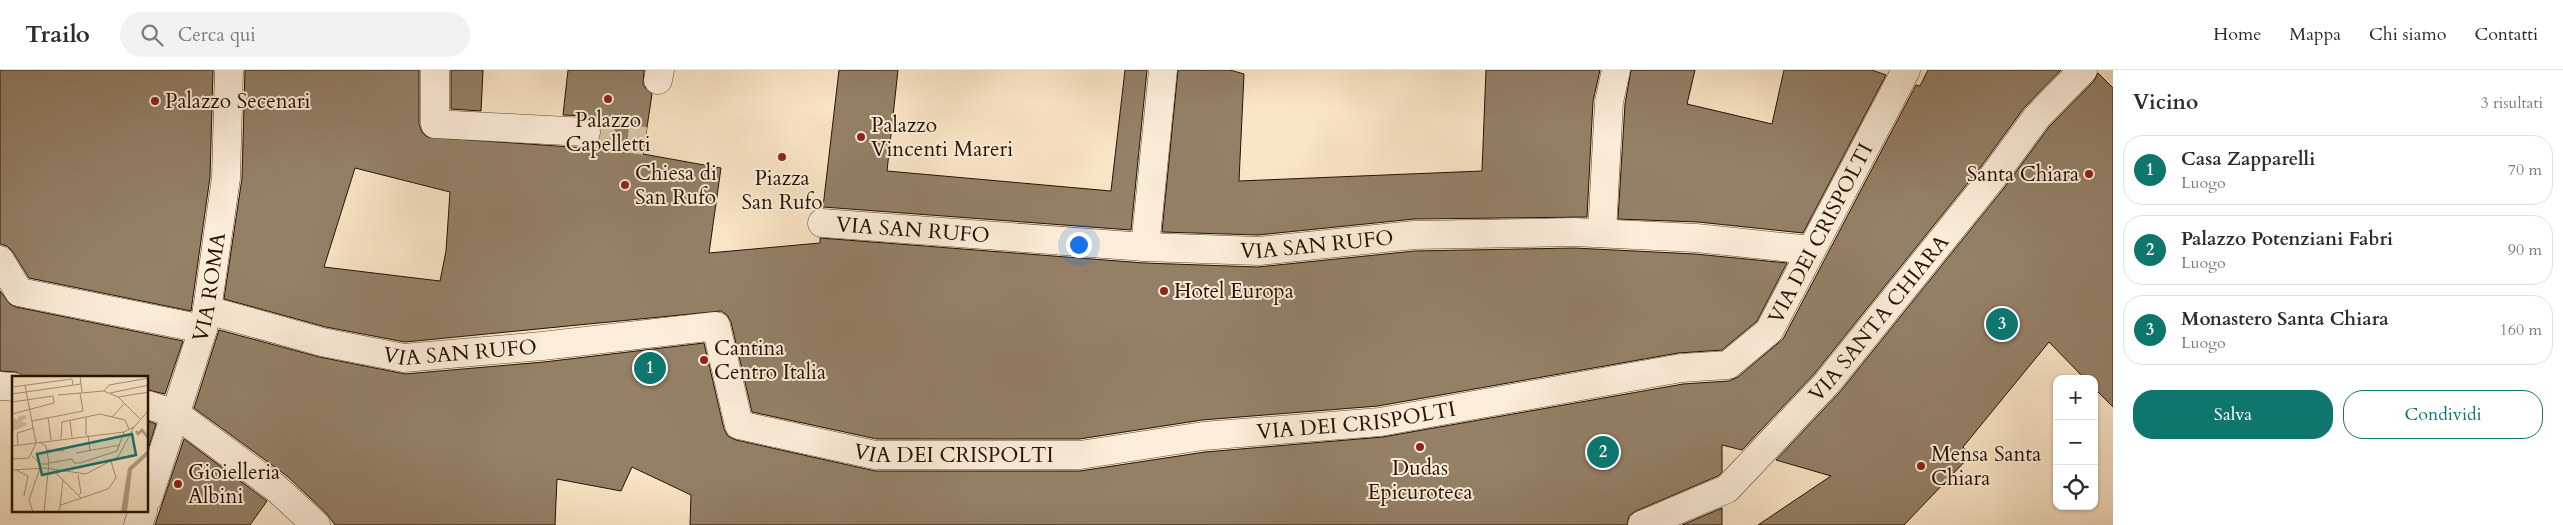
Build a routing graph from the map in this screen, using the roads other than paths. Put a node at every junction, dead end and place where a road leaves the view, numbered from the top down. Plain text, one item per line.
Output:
1 (229, 70) edge
2 (435, 70) edge
3 (1162, 70) edge
4 (1616, 70) edge
5 (1906, 70) edge
6 (2083, 70) edge
7 (586, 132) tunnel mouth
8 (822, 223) dead end
9 (1602, 233) junction
10 (1145, 247) junction
11 (1811, 250) junction
12 (0, 260) edge
13 (205, 319) junction
14 (716, 326) joint
15 (149, 405) edge
16 (176, 414) junction
17 (149, 495) edge
18 (143, 512) edge
19 (138, 525) edge
20 (316, 525) edge
21 (1642, 525) edge

1 - 13 street, VIA ROMA
2 - 7 street
3 - 10 street
4 - 9 street
5 - 11 street, VIA DEI CRISPOLTI
6 - 21 street, VIA SANTA CHIARA
8 - 10 street, VIA SAN RUFO
9 - 10 street, VIA SAN RUFO
9 - 11 street, VIA SAN RUFO
11 - 14 street, VIA DEI CRISPOLTI
12 - 13 street, VIA SAN RUFO
13 - 14 street, VIA SAN RUFO
13 - 16 street, VIA ROMA
15 - 16 street
16 - 17 street, VIA ROMA
16 - 20 street
18 - 19 street

